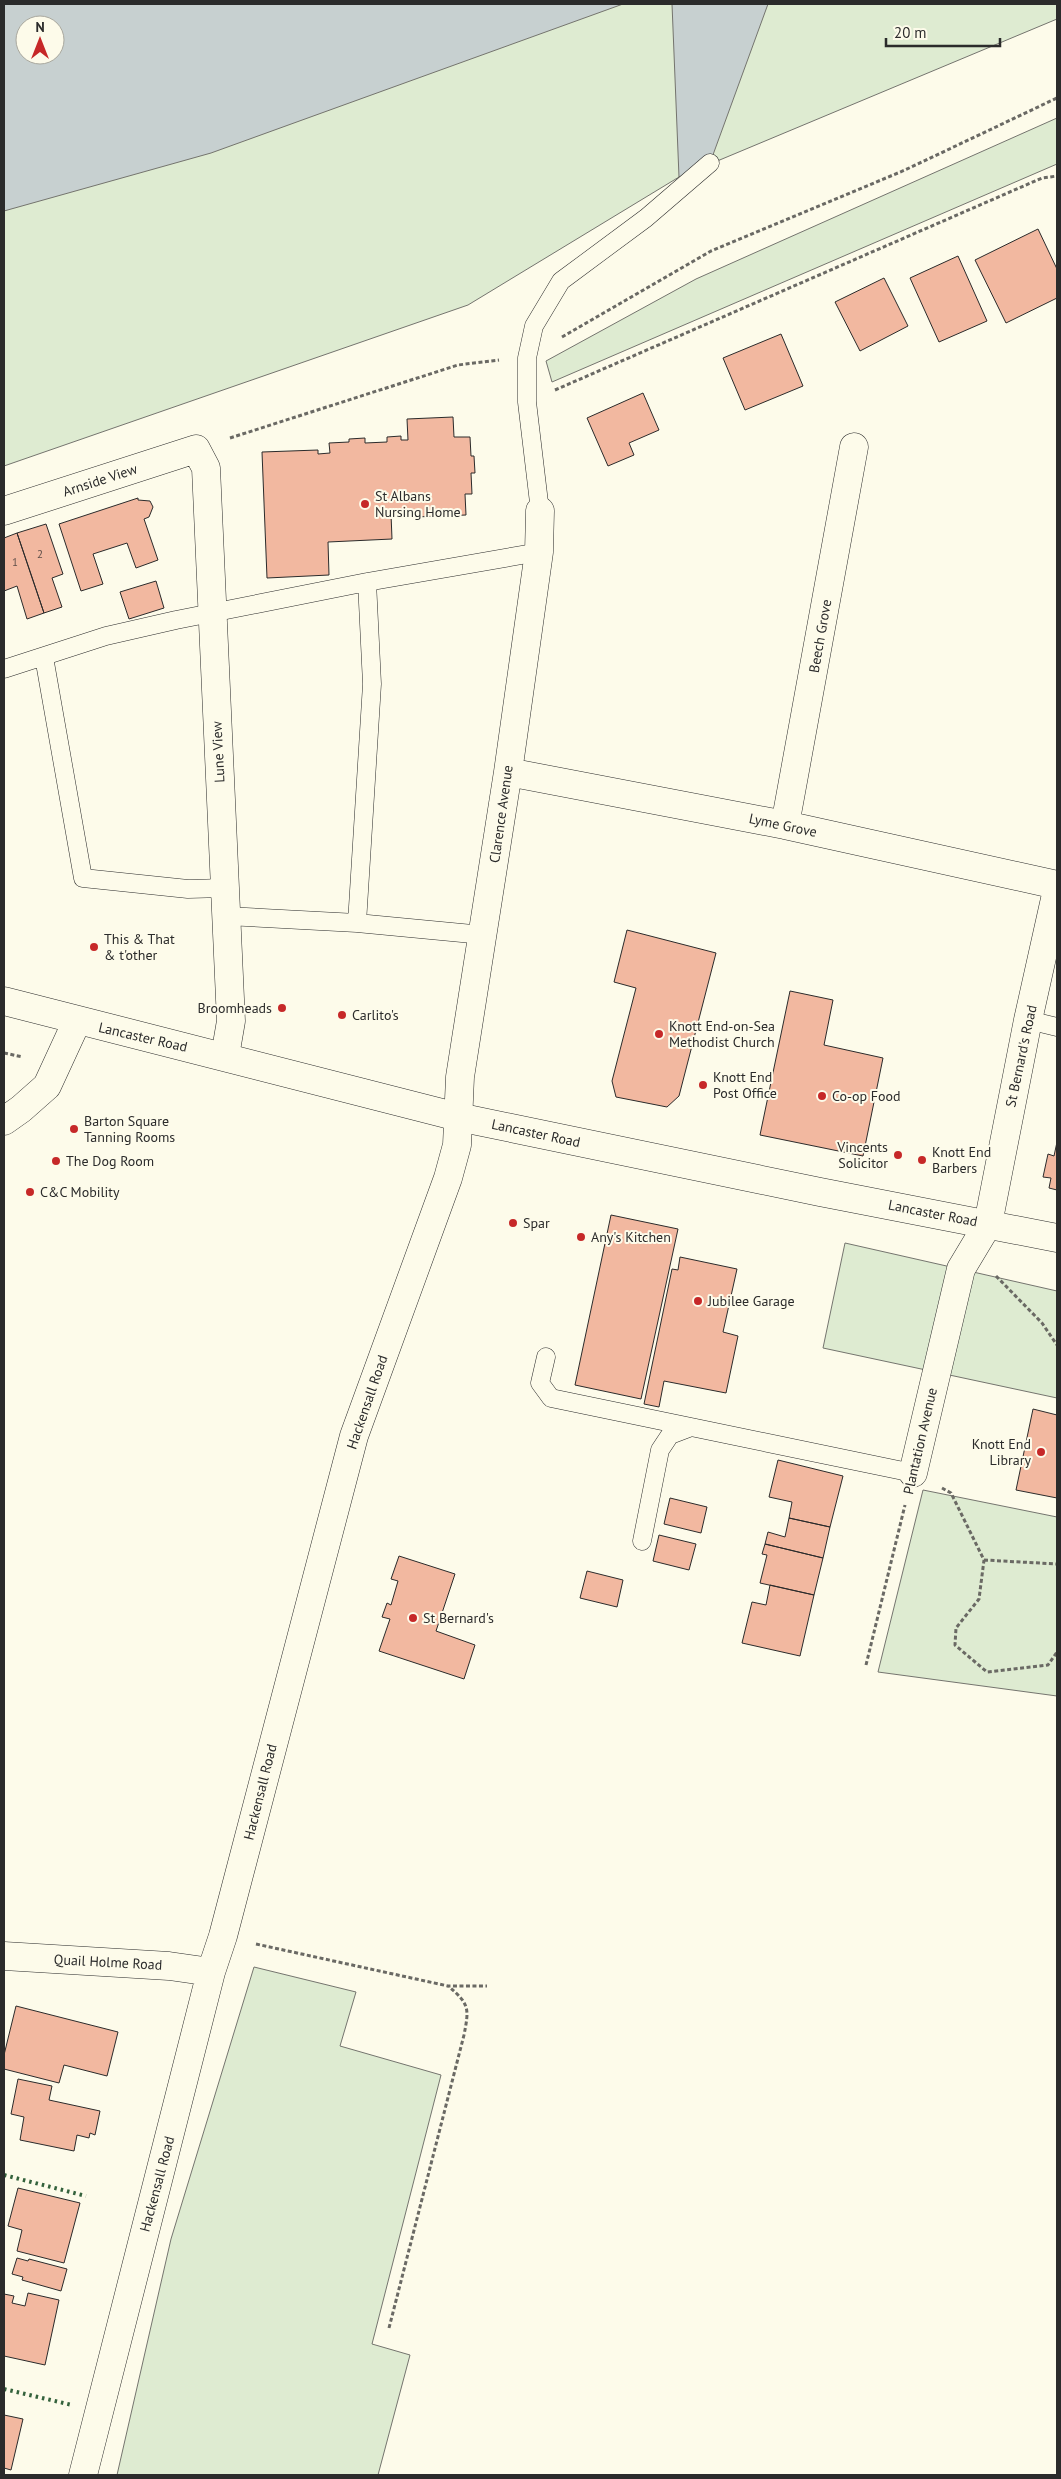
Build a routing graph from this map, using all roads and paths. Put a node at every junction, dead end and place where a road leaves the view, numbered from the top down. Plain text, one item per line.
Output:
1 (1057, 98) edge
2 (710, 163) dead end
3 (1057, 176) edge
4 (526, 358) junction
5 (527, 402) junction
6 (854, 447) dead end
7 (196, 449) junction
8 (4, 511) edge
9 (540, 511) joint
10 (538, 552) junction
11 (367, 582) junction
12 (211, 614) junction
13 (44, 657) junction
14 (4, 669) edge
15 (508, 772) junction
16 (785, 825) junction
17 (1057, 885) edge
18 (225, 888) junction
19 (1057, 890) edge
20 (226, 916) junction
21 (357, 923) junction
22 (483, 935) junction
23 (12, 1004) edge
24 (1028, 1020) junction
25 (77, 1021) junction
26 (1057, 1027) edge
27 (225, 1056) junction
28 (458, 1117) junction
29 (4, 1121) edge
30 (988, 1224) junction
31 (1057, 1238) edge
32 (961, 1269) junction
33 (1057, 1345) edge
34 (546, 1357) dead end
35 (691, 1427) junction
36 (912, 1473) junction
37 (642, 1541) dead end
38 (984, 1560) junction
39 (1057, 1564) edge
40 (1057, 1652) edge
41 (866, 1665) dead end
42 (224, 1936) junction
43 (4, 1956) edge
44 (212, 1972) junction
45 (448, 1986) junction
46 (487, 1986) dead end
47 (389, 2328) dead end
48 (83, 2475) edge

1 - 4 path
2 - 4 lane
3 - 5 path
4 - 5 lane
4 - 7 path
5 - 9 lane
6 - 16 street, Beech Grove
7 - 8 street, Arnside View
7 - 12 street, Lune View
9 - 10 street, Clarence Avenue
10 - 11 lane
10 - 15 street, Clarence Avenue
11 - 12 lane
11 - 21 lane
12 - 13 lane
12 - 18 street, Lune View
13 - 14 lane
13 - 18 lane
15 - 16 street, Lyme Grove
15 - 22 street, Clarence Avenue
16 - 17 street, Lyme Grove
18 - 20 street, Lune View
19 - 24 street, St Bernard's Road
20 - 21 lane
20 - 27 street, Lune View
21 - 22 lane
22 - 28 street, Clarence Avenue
23 - 25 street, Lancaster Road
24 - 26 lane
24 - 30 street, St Bernard's Road
25 - 27 street, Lancaster Road
25 - 29 street
27 - 28 street, Lancaster Road
28 - 30 street, Lancaster Road
28 - 42 street, Hackensall Road
30 - 31 street, Lancaster Road
30 - 32 street, Plantation Avenue
32 - 33 path
32 - 36 street, Plantation Avenue
34 - 35 lane
35 - 36 lane
35 - 37 lane
36 - 38 path
36 - 41 path, Plantation Avenue
38 - 39 path
38 - 40 path
42 - 44 street, Hackensall Road
42 - 45 path
43 - 44 street, Quail Holme Road
44 - 48 street, Hackensall Road
45 - 46 path
45 - 47 path

